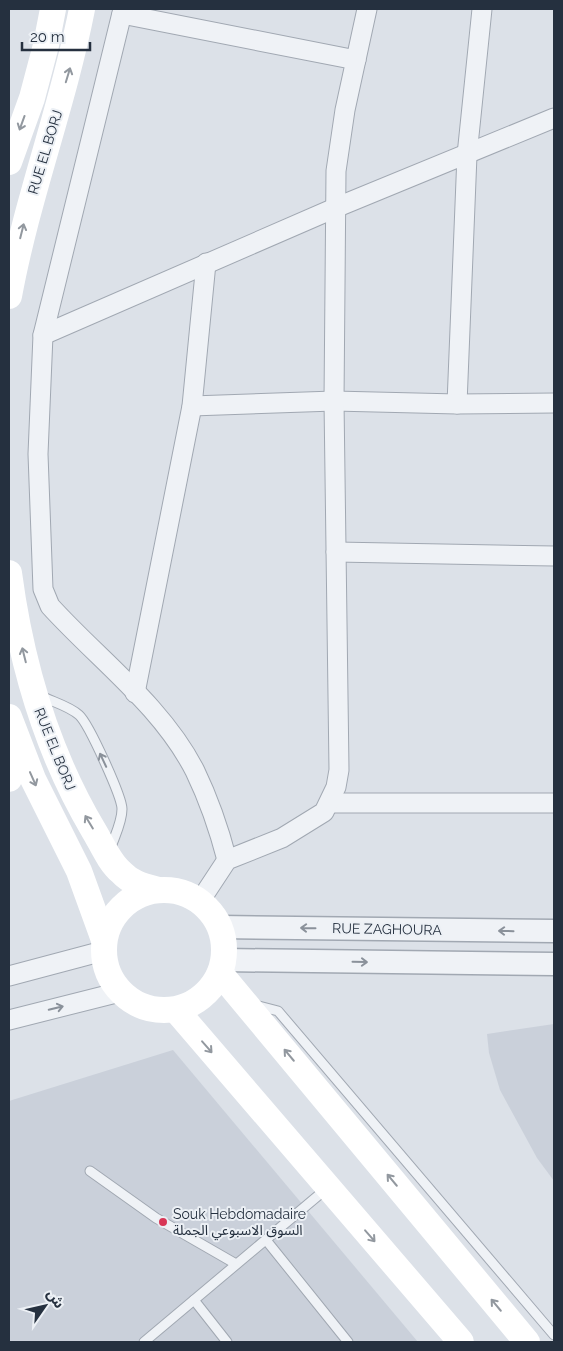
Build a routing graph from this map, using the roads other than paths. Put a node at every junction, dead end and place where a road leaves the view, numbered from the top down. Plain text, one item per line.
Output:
1 (53, 9) edge
2 (82, 9) edge
3 (367, 9) edge
4 (482, 9) edge
5 (123, 11) edge
6 (356, 60) junction
7 (554, 118) edge
8 (467, 155) junction
9 (9, 162) edge
10 (335, 208) junction
11 (206, 263) junction
12 (9, 296) edge
13 (43, 335) junction
14 (334, 402) junction
15 (554, 403) edge
16 (457, 404) junction
17 (192, 406) junction
18 (336, 552) junction
19 (554, 556) edge
20 (9, 573) edge
21 (34, 692) junction
22 (135, 693) junction
23 (11, 725) edge
24 (9, 780) edge
25 (330, 803) junction
26 (554, 803) edge
27 (108, 855) junction
28 (227, 860) junction
29 (158, 890) junction
30 (200, 901) junction
31 (220, 927) junction
32 (554, 931) edge
33 (104, 945) junction
34 (554, 964) edge
35 (222, 966) junction
36 (9, 976) edge
37 (120, 992) junction
38 (246, 1003) junction
39 (176, 1010) junction
40 (9, 1020) edge
41 (90, 1171) dead end
42 (328, 1187) junction
43 (266, 1240) junction
44 (236, 1264) junction
45 (194, 1300) junction
46 (554, 1335) edge
47 (144, 1342) edge
48 (227, 1342) edge
49 (348, 1342) edge
50 (461, 1342) edge
51 (527, 1342) edge

1 -> 9 main road, RUE EL BORJ
12 -> 2 main road, RUE EL BORJ
3 - 6 street
4 - 8 street
5 - 6 street
5 - 13 street
6 - 10 street
7 - 8 street
8 - 10 street
8 - 16 street
10 - 11 street
10 - 14 street
11 - 13 street
11 - 17 street
13 - 22 street
14 - 16 street
14 - 17 street
14 - 18 street
15 - 16 street
17 - 22 street
18 - 19 street
18 - 25 street
21 -> 20 main road, RUE EL BORJ
27 -> 21 main road, RUE EL BORJ
27 -> 21 lane
22 - 28 street
23 - 24 main road
23 -> 33 main road
25 - 26 street
25 - 28 street
27 - 29 main road, RUE EL BORJ
28 - 30 street
29 - 30 main road
29 - 33 main road
30 - 31 main road
32 -> 31 street, RUE ZAGHOURA
31 - 35 main road
33 - 36 street
33 - 37 main road
35 -> 34 street
35 - 38 main road
35 - 39 main road
37 - 39 main road
40 -> 37 street
38 - 46 lane
51 -> 38 main road
39 -> 42 main road
41 - 44 lane
42 - 43 lane
42 -> 50 main road
43 - 44 lane
43 - 49 lane
44 - 45 lane
45 - 47 lane
45 - 48 lane

